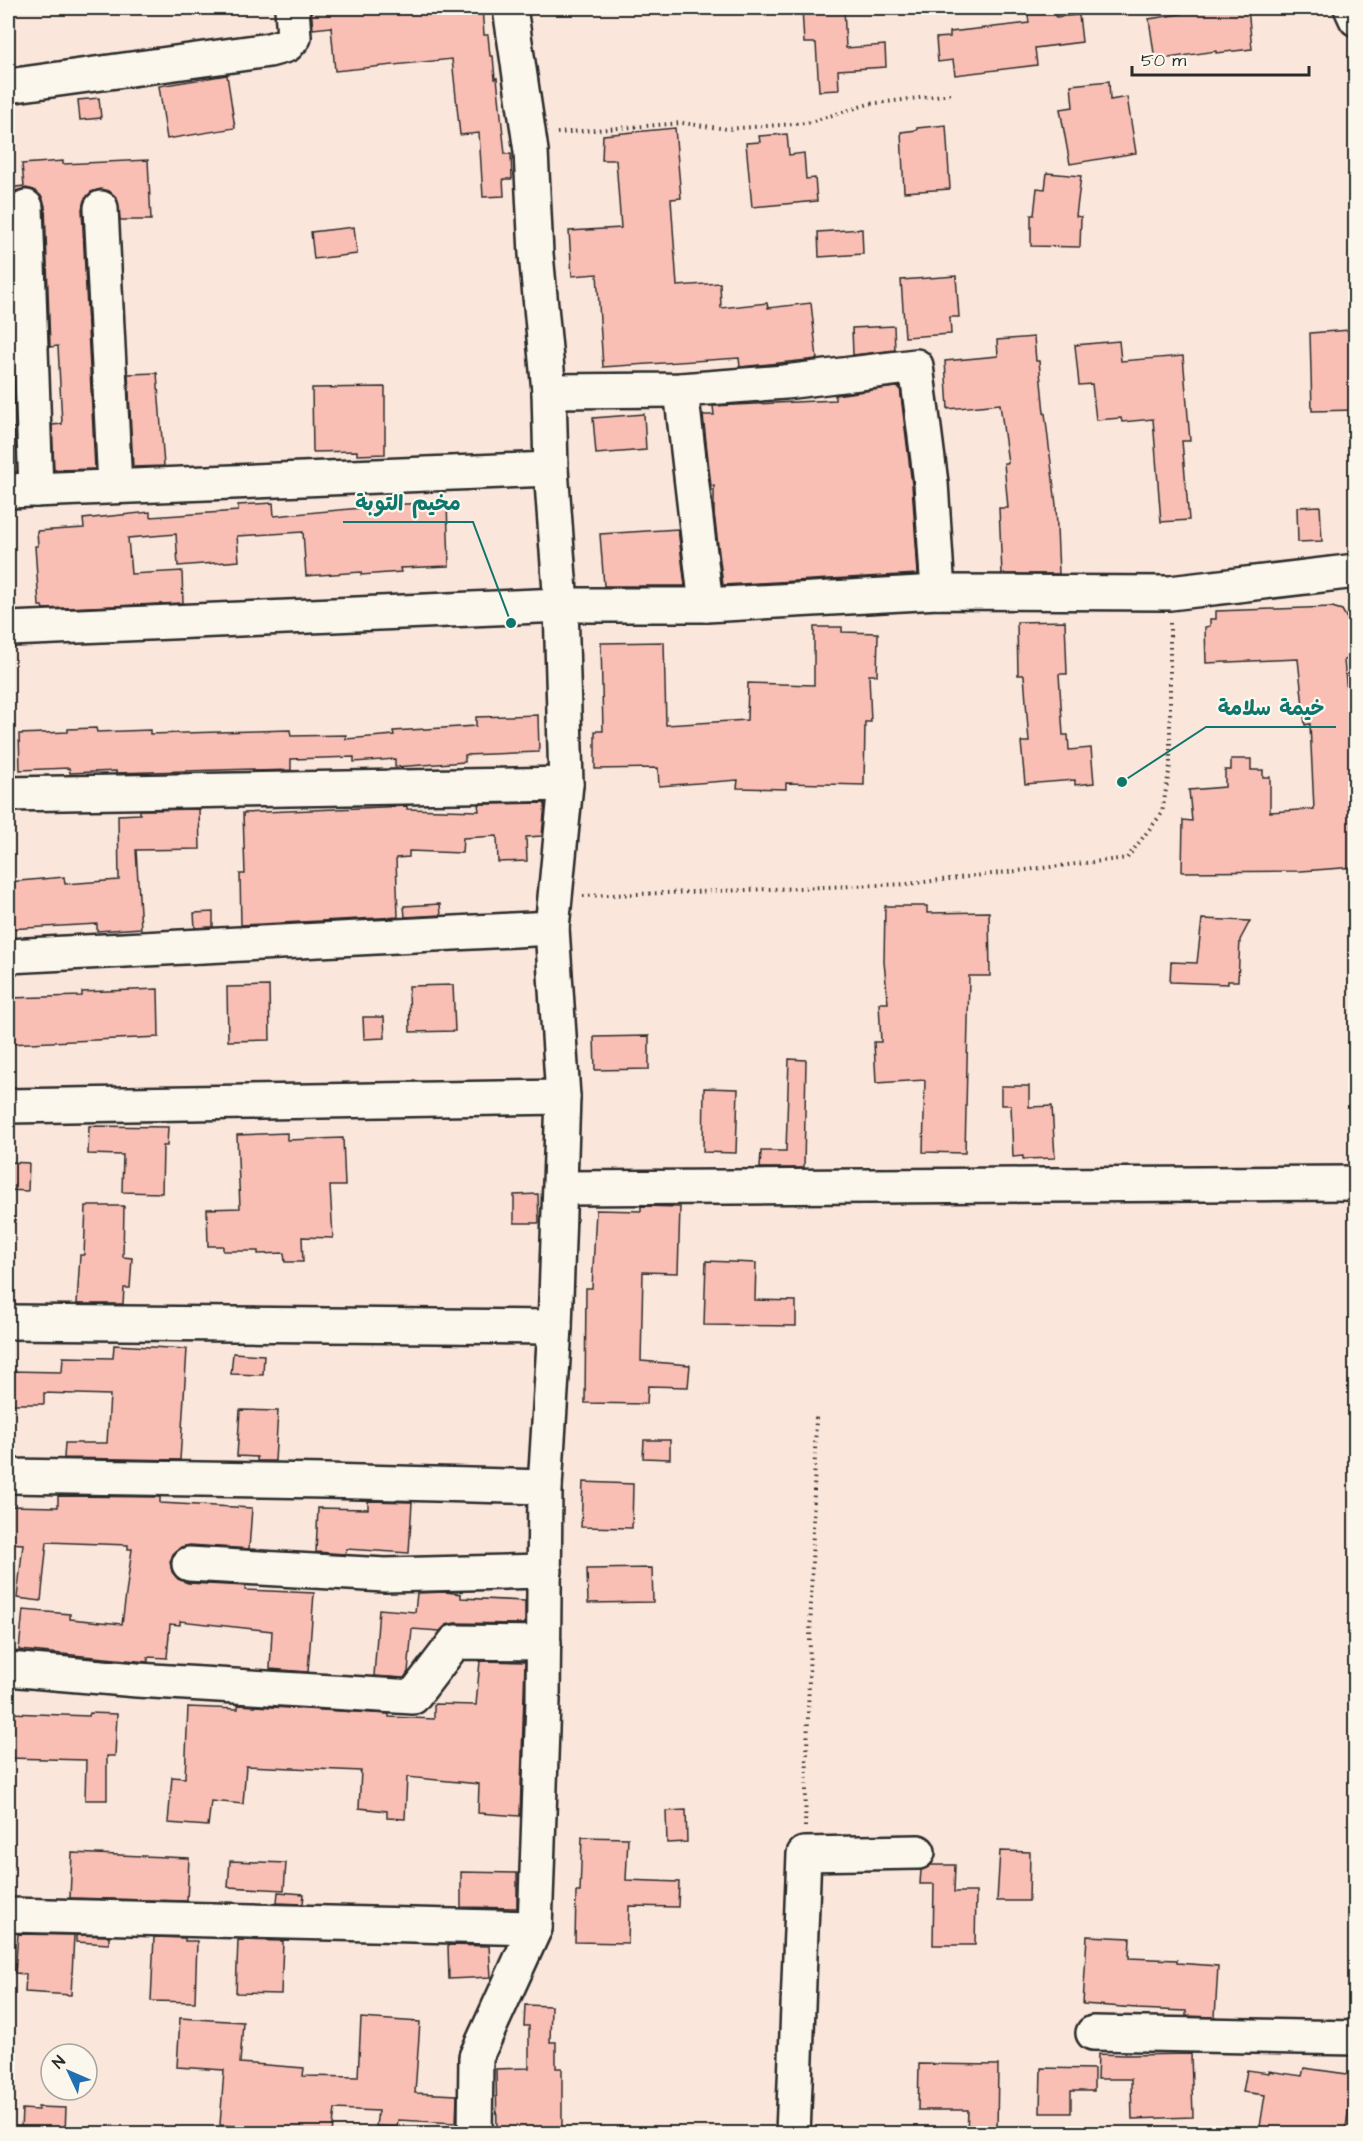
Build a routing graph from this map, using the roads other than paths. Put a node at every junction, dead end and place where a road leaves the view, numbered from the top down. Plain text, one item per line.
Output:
1 (292, 8) edge
2 (512, 8) edge
3 (1351, 8) edge
4 (1356, 19) edge
5 (8, 86) edge
6 (26, 207) dead end
7 (101, 208) dead end
8 (681, 390) junction
9 (549, 391) junction
10 (551, 469) junction
11 (115, 486) junction
12 (22, 490) edge
13 (1356, 572) edge
14 (938, 592) junction
15 (561, 605) junction
16 (705, 605) junction
17 (10, 629) dead end
18 (566, 784) junction
19 (8, 794) edge
20 (554, 912) junction
21 (8, 956) edge
22 (563, 1097) junction
23 (8, 1106) edge
24 (1356, 1183) edge
25 (561, 1188) junction
26 (8, 1322) edge
27 (555, 1327) junction
28 (8, 1476) edge
29 (545, 1487) junction
30 (189, 1564) dead end
31 (544, 1571) junction
32 (544, 1643) junction
33 (8, 1669) edge
34 (918, 1852) dead end
35 (8, 1915) edge
36 (535, 1928) junction
37 (1093, 2033) dead end
38 (1356, 2038) edge
39 (475, 2133) edge
40 (793, 2133) edge

1 - 5 street
2 - 9 street
3 - 4 street
6 - 12 street
7 - 11 street
8 - 9 street
8 - 14 street
8 - 16 street
9 - 10 street
10 - 11 street
10 - 15 street
11 - 12 street
13 - 14 street
14 - 16 street
15 - 16 street
15 - 17 street
15 - 18 street
18 - 19 street
18 - 20 street
20 - 21 street
20 - 22 street
22 - 23 street
22 - 25 street
24 - 25 street
25 - 27 street
26 - 27 street
27 - 29 street
28 - 29 street
29 - 31 street
30 - 31 street
31 - 32 street
32 - 33 street
32 - 36 street
34 - 40 street
35 - 36 street
36 - 39 street
37 - 38 street

